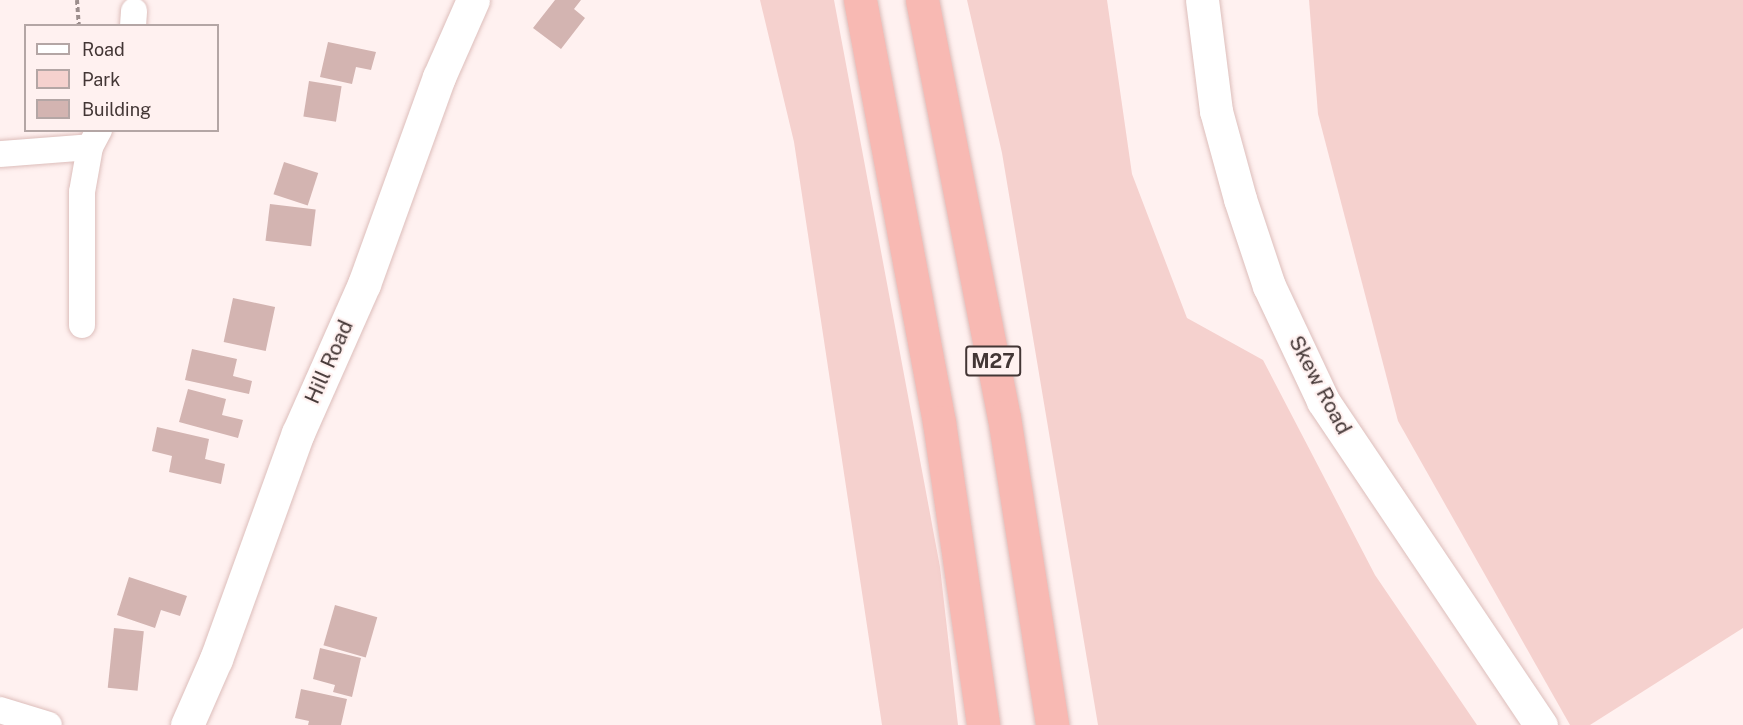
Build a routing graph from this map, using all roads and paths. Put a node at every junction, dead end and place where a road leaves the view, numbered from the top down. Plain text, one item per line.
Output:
1 (77, 0) edge
2 (472, 0) edge
3 (860, 0) edge
4 (922, 0) edge
5 (1202, 0) edge
6 (79, 24) edge
7 (94, 139) edge
8 (0, 154) edge
9 (82, 325) dead end
10 (0, 710) edge
11 (49, 725) edge
12 (186, 725) edge
13 (983, 725) edge
14 (1052, 725) edge
15 (1541, 725) edge

1 - 6 path
2 - 12 street, Hill Road
3 - 13 highway
4 - 14 highway, M27
5 - 15 street, Skew Road
7 - 8 street
7 - 9 street
10 - 11 street

